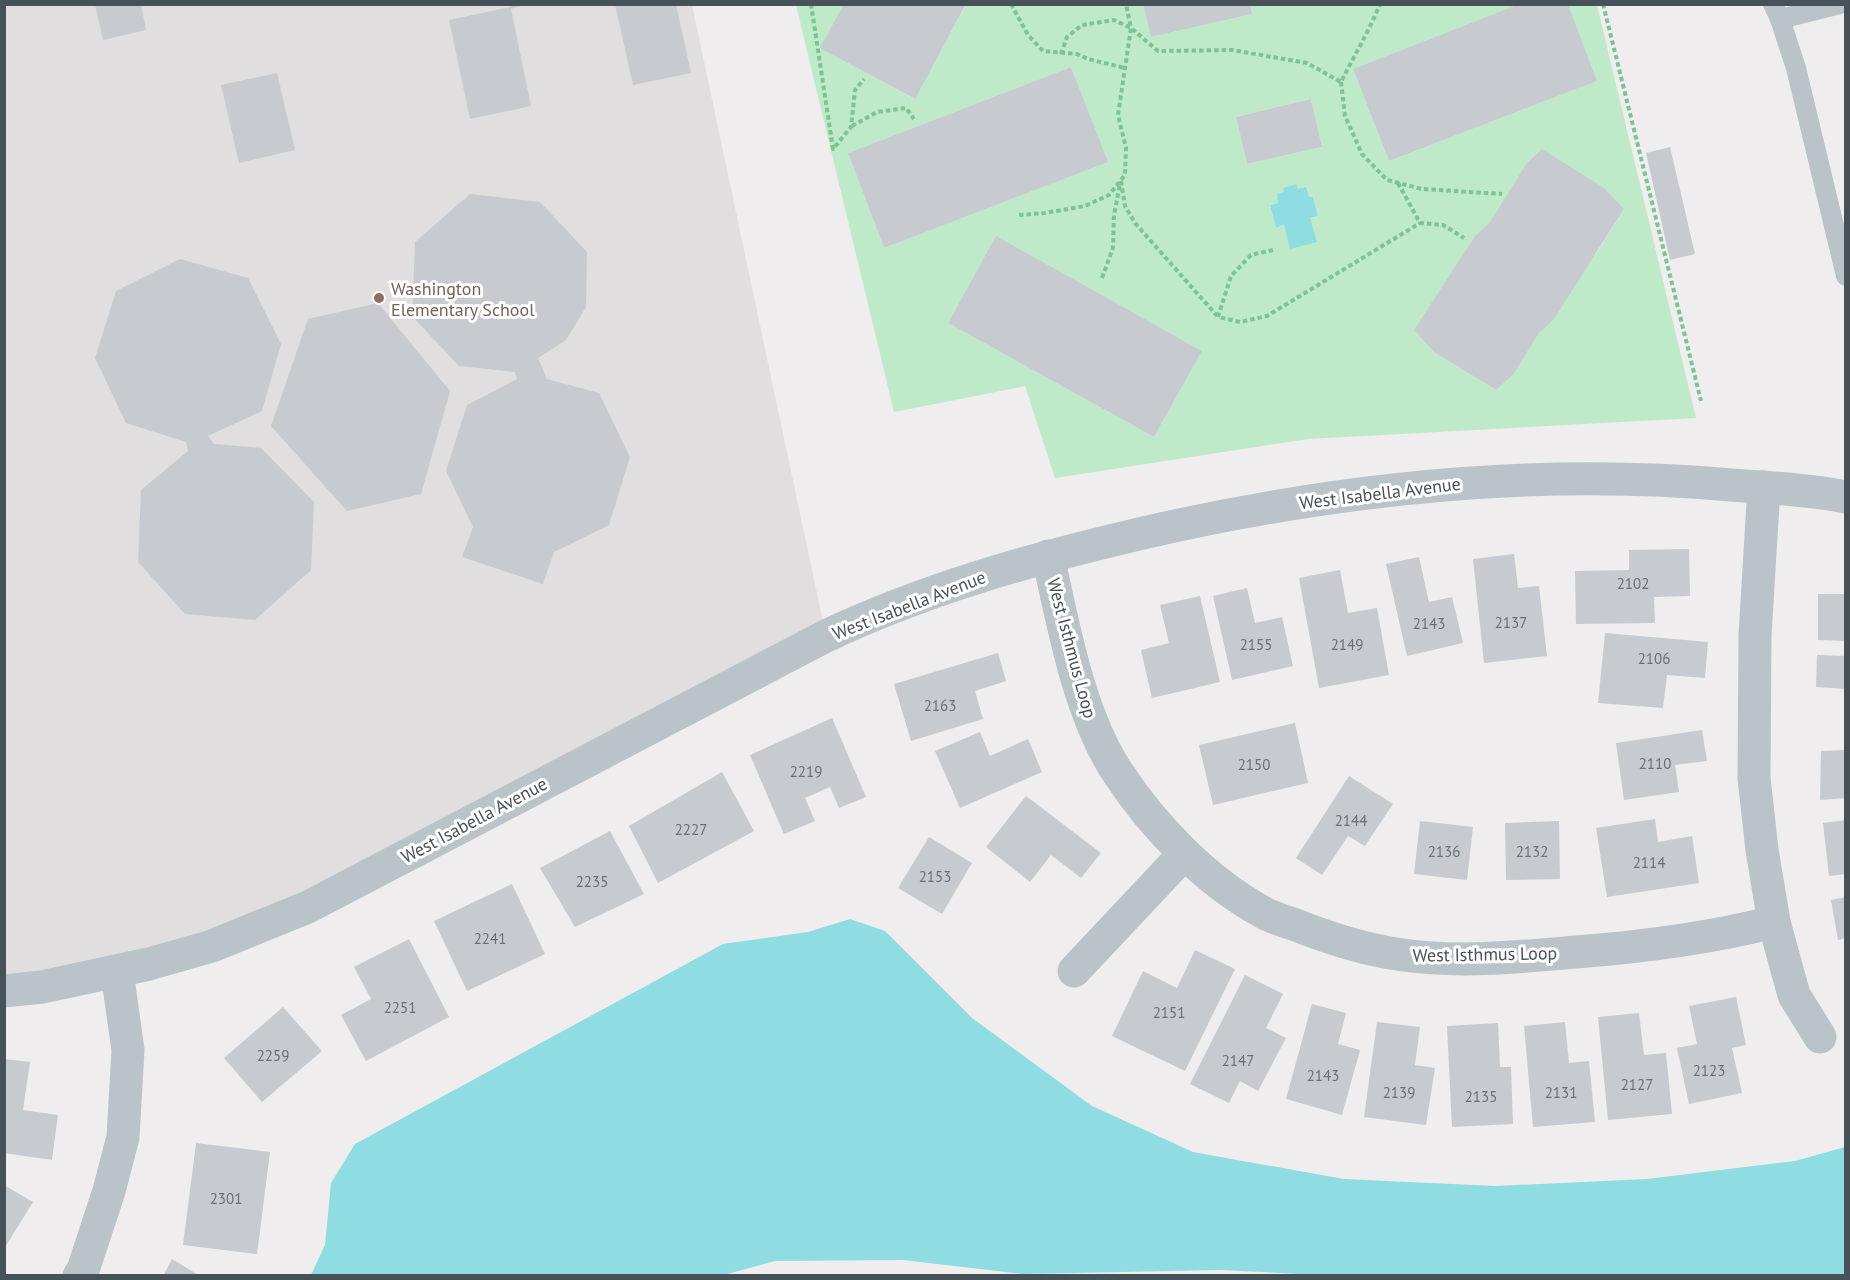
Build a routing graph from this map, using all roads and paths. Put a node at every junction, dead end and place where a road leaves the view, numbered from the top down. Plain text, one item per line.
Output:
1 (811, 4) edge
2 (1011, 4) edge
3 (1126, 4) edge
4 (1380, 4) edge
5 (1603, 4) edge
6 (1840, 4) edge
7 (1776, 12) edge
8 (1131, 28) junction
9 (1061, 54) junction
10 (1125, 68) junction
11 (864, 79) dead end
12 (1341, 82) junction
13 (914, 119) dead end
14 (851, 127) junction
15 (1121, 180) junction
16 (1397, 182) junction
17 (1502, 194) dead end
18 (1019, 215) dead end
19 (1420, 223) junction
20 (1464, 238) dead end
21 (1273, 249) dead end
22 (1845, 276) edge
23 (1102, 278) dead end
24 (1218, 317) junction
25 (1701, 401) dead end
26 (1764, 487) junction
27 (1845, 497) edge
28 (1047, 556) junction
29 (1184, 854) junction
30 (1774, 922) junction
31 (1074, 971) dead end
32 (117, 972) junction
33 (4, 991) edge
34 (1820, 1037) dead end
35 (78, 1275) edge
36 (900, 1275) edge
37 (916, 1275) edge

1 - 14 path
2 - 9 path
3 - 8 path
4 - 12 path
5 - 25 path
6 - 7 lane
7 - 22 lane
8 - 9 path
8 - 10 path
8 - 12 path
9 - 10 path
10 - 15 path
11 - 14 path
12 - 16 path
13 - 14 path
15 - 18 path
15 - 23 path
15 - 24 path
16 - 17 path
16 - 19 path
19 - 20 path
19 - 24 path
21 - 24 path
26 - 27 street, West Isabella Avenue
26 - 28 street, West Isabella Avenue
26 - 30 street
28 - 29 street, West Isthmus Loop
28 - 32 street, West Isabella Avenue
29 - 30 street, West Isthmus Loop
29 - 31 street
30 - 34 street
32 - 33 street, West Isabella Avenue
32 - 35 street
36 - 37 path

